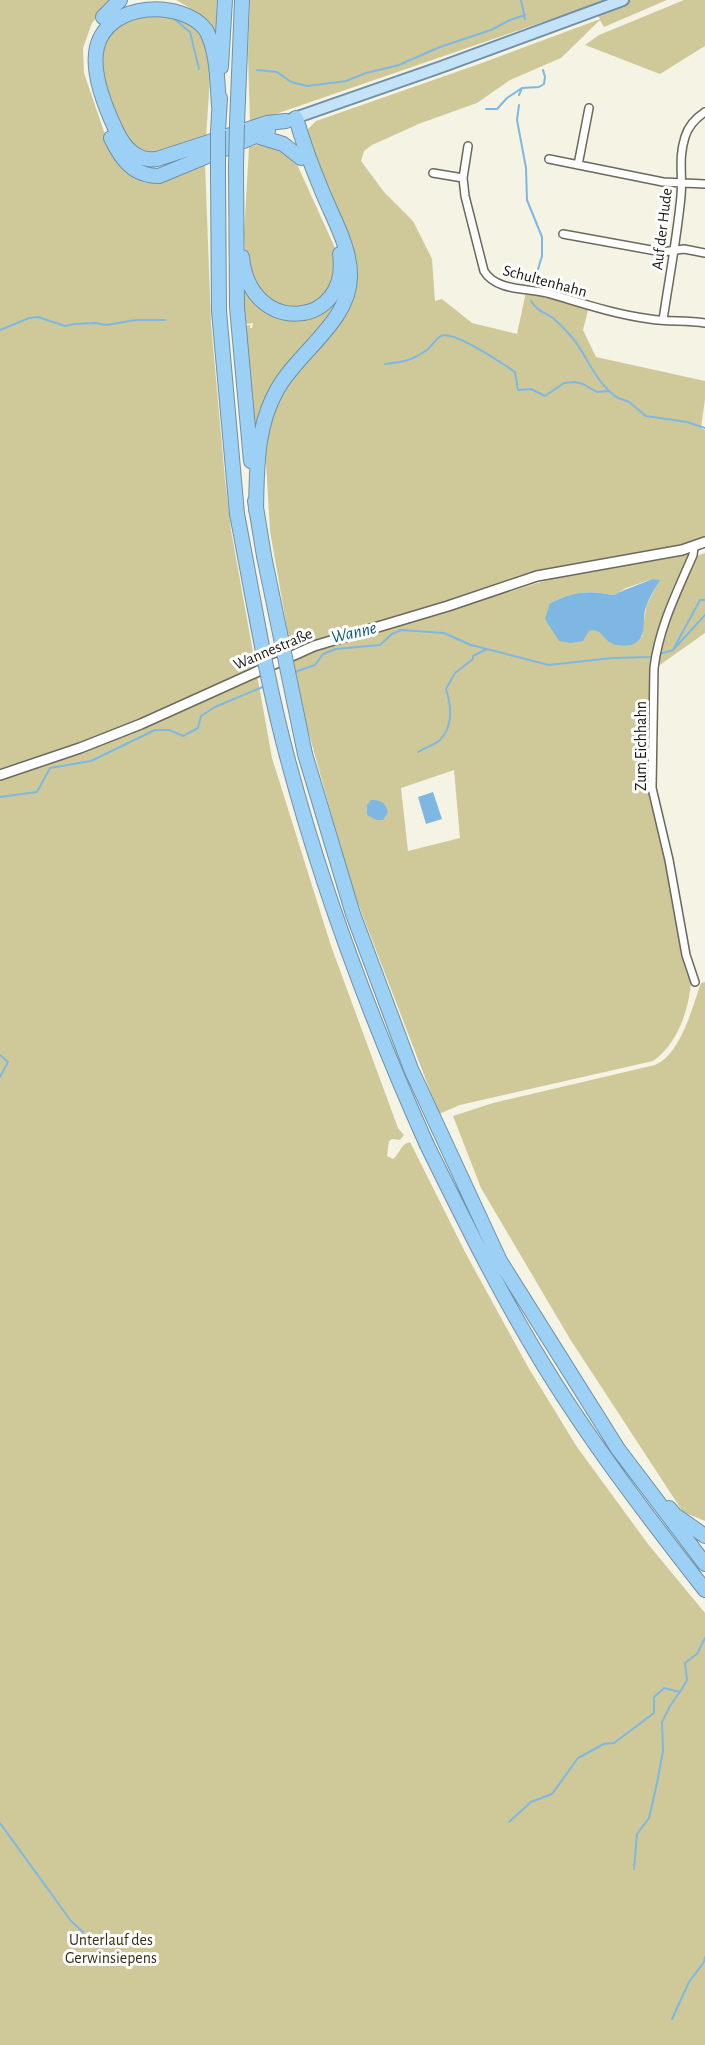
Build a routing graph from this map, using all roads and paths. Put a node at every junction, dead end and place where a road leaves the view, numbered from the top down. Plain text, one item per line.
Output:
1 (120, 0) edge
2 (225, 0) edge
3 (242, 0) edge
4 (623, 0) edge
5 (219, 106) junction
6 (589, 108) dead end
7 (705, 112) edge
8 (291, 120) junction
9 (257, 136) junction
10 (468, 146) dead end
11 (301, 158) junction
12 (549, 159) dead end
13 (578, 165) junction
14 (433, 173) dead end
15 (463, 178) junction
16 (682, 183) junction
17 (705, 184) edge
18 (236, 190) junction
19 (563, 234) dead end
20 (674, 251) junction
21 (705, 253) edge
22 (663, 320) junction
23 (705, 323) edge
24 (256, 511) junction
25 (705, 542) edge
26 (694, 547) junction
27 (0, 775) edge
28 (695, 982) dead end
29 (618, 1449) junction
30 (705, 1536) edge
31 (705, 1564) edge
32 (705, 1590) edge

1 - 9 highway
2 - 5 highway
3 - 18 highway, bridge
4 - 8 main road
5 - 8 highway
5 - 32 highway, bridge
6 - 13 street
7 - 16 street, Auf der Hude
8 - 9 highway
8 - 11 highway
8 - 24 highway
9 - 11 highway
10 - 15 street, Schultenhahn
11 - 18 highway
12 - 13 street
13 - 16 street
14 - 15 street
15 - 22 street, Schultenhahn
16 - 17 street
16 - 20 street, Auf der Hude
18 - 24 highway
19 - 20 street
20 - 21 street
20 - 22 street, Auf der Hude
22 - 23 street
24 - 29 highway, bridge
25 - 26 street, Wannestraße
26 - 27 street, Wannestraße
26 - 28 street, Zum Eichhahn
29 - 30 highway
29 - 31 highway

